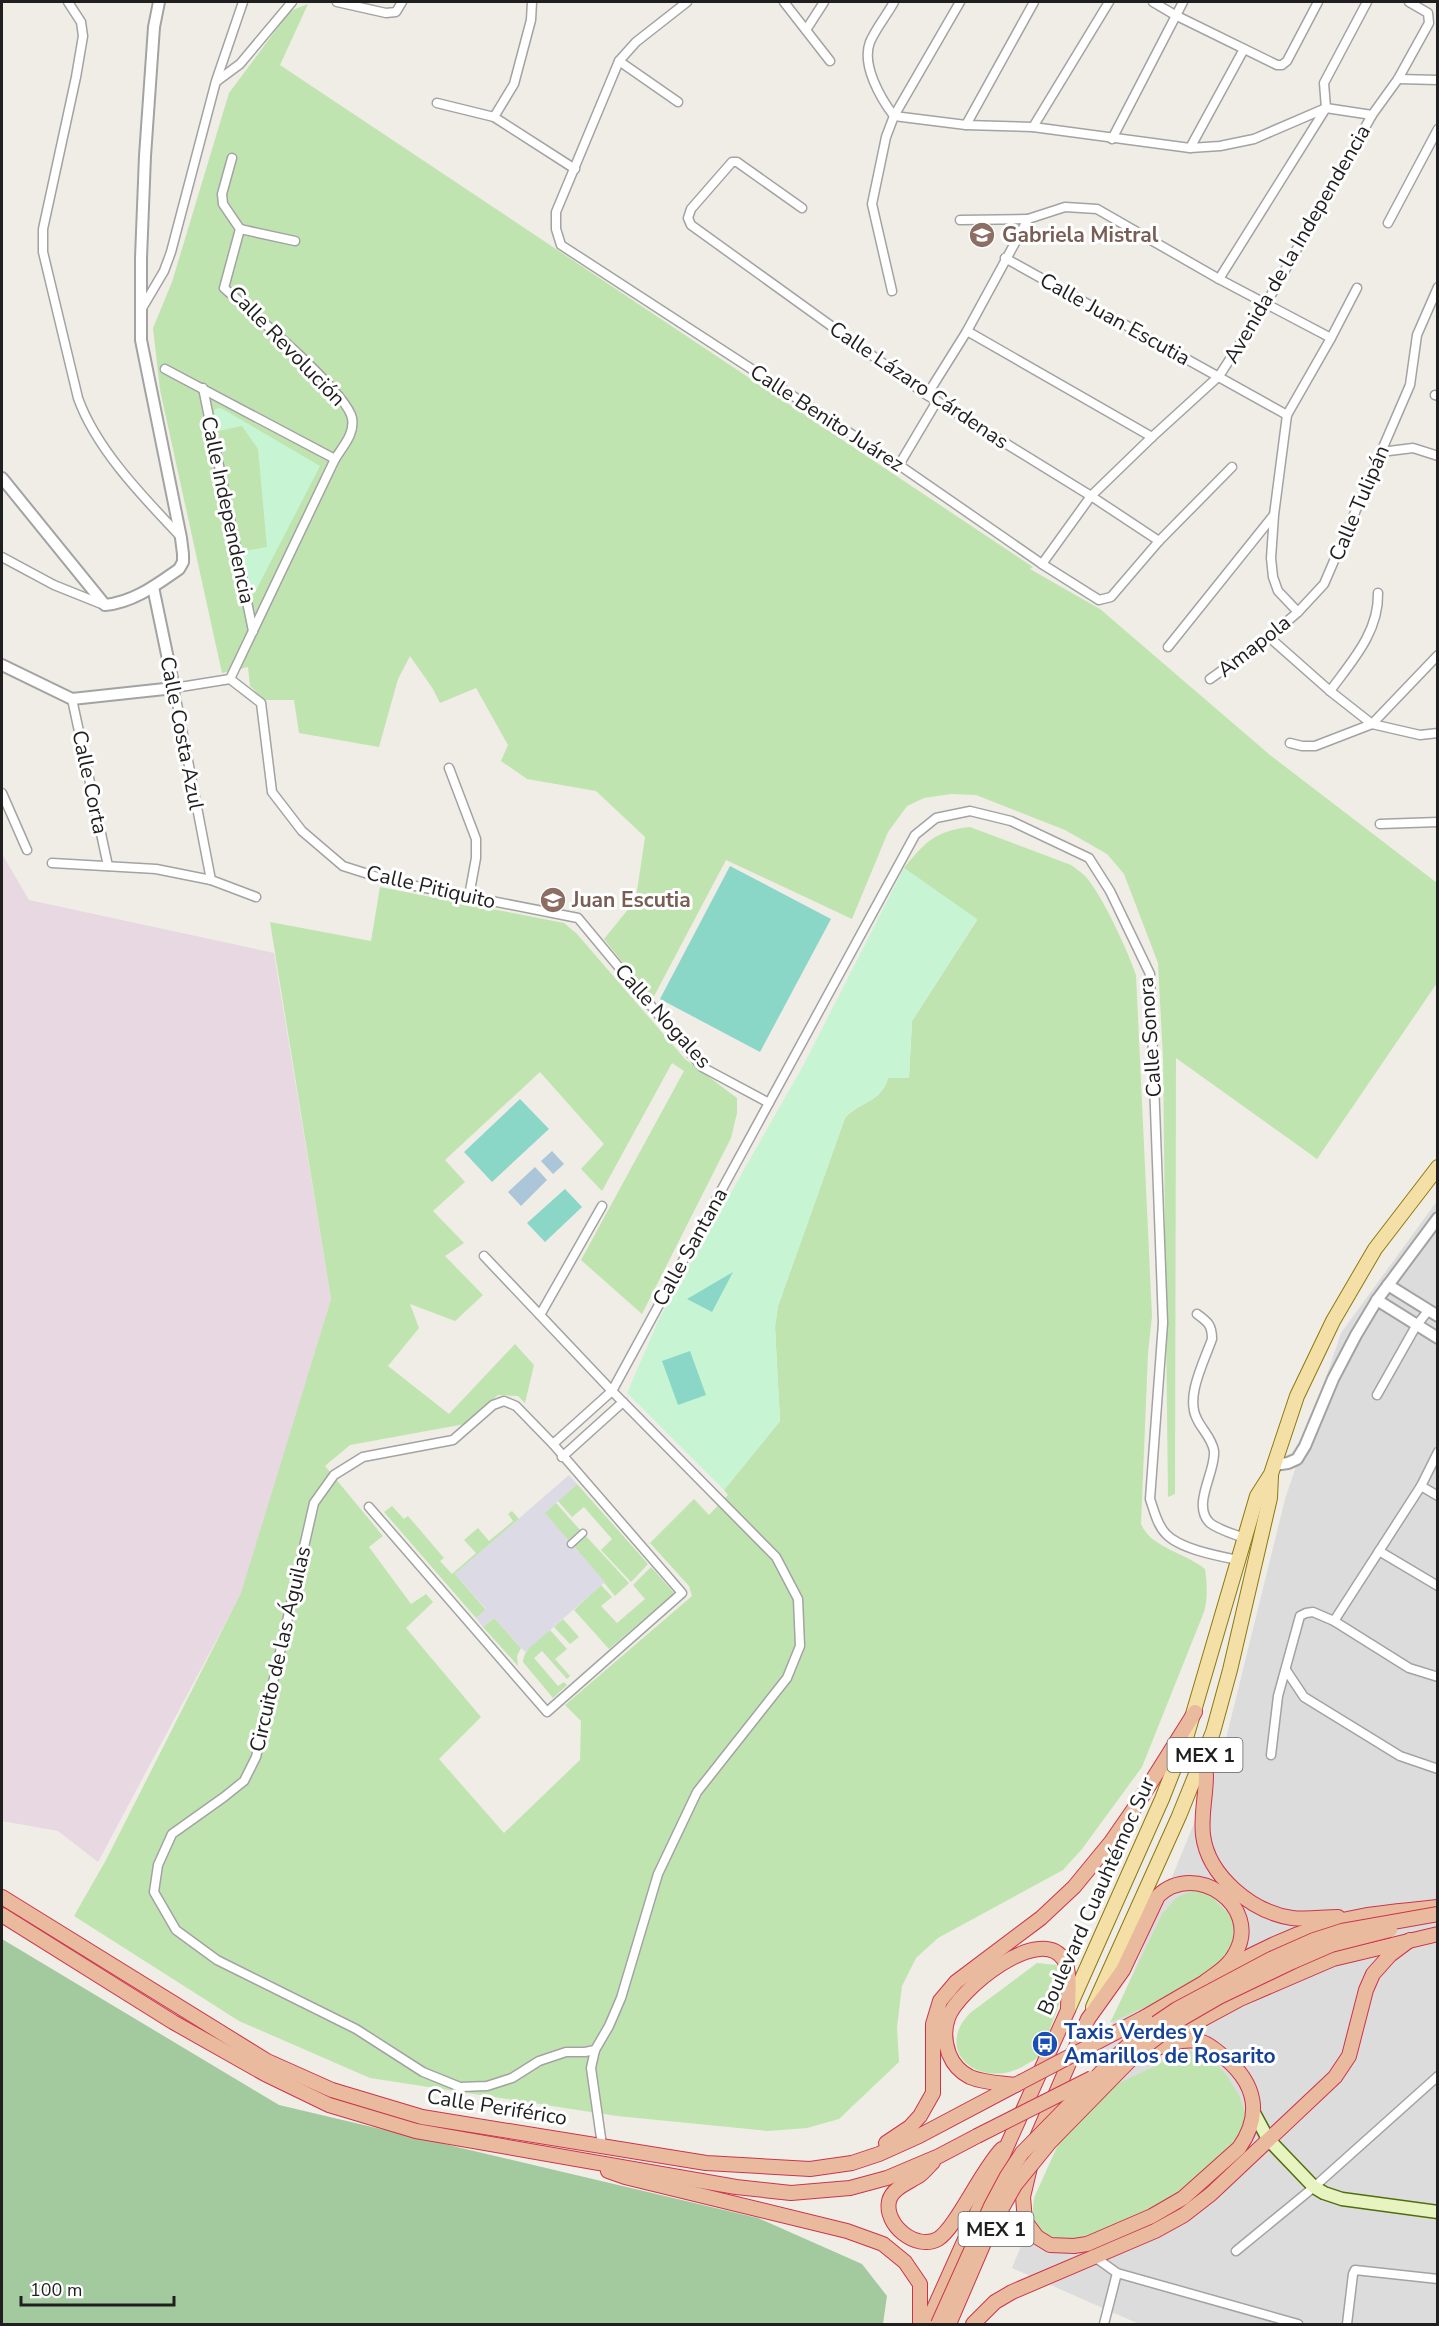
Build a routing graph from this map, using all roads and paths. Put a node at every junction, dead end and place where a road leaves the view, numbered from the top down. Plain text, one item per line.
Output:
1 (68, 2) edge
2 (159, 2) edge
3 (243, 2) edge
4 (292, 2) edge
5 (337, 2) edge
6 (402, 2) edge
7 (532, 2) edge
8 (687, 2) edge
9 (784, 2) edge
10 (824, 2) edge
11 (894, 2) edge
12 (960, 2) edge
13 (1034, 2) edge
14 (1108, 2) edge
15 (1153, 2) edge
16 (1183, 2) edge
17 (1318, 2) edge
18 (1367, 2) edge
19 (1409, 2) edge
20 (1174, 15) junction
21 (806, 30) junction
22 (1244, 49) junction
23 (619, 61) junction
24 (830, 62) dead end
25 (1398, 79) junction
26 (1437, 80) edge
27 (216, 81) junction
28 (678, 102) dead end
29 (437, 104) dead end
30 (1326, 108) junction
31 (1372, 115) junction
32 (894, 116) junction
33 (494, 117) junction
34 (966, 125) junction
35 (1033, 127) junction
36 (1437, 129) edge
37 (1112, 139) junction
38 (1190, 148) junction
39 (232, 158) dead end
40 (575, 169) junction
41 (802, 208) dead end
42 (1028, 219) junction
43 (960, 220) dead end
44 (1388, 223) dead end
45 (240, 229) junction
46 (295, 241) dead end
47 (1005, 258) junction
48 (1219, 279) junction
49 (1437, 287) edge
50 (1358, 288) dead end
51 (892, 291) dead end
52 (1266, 304) junction
53 (141, 310) junction
54 (967, 331) junction
55 (1331, 338) junction
56 (165, 369) dead end
57 (1220, 376) junction
58 (203, 388) junction
59 (927, 395) junction
60 (937, 401) junction
61 (1287, 415) junction
62 (1152, 436) junction
63 (1381, 452) junction
64 (1437, 456) edge
65 (335, 459) junction
66 (898, 465) junction
67 (1232, 467) dead end
68 (2, 478) edge
69 (1091, 496) junction
70 (1274, 516) junction
71 (181, 538) junction
72 (1159, 541) junction
73 (2, 557) edge
74 (1042, 564) junction
75 (153, 587) junction
76 (1378, 593) dead end
77 (105, 606) junction
78 (1298, 612) junction
79 (253, 632) junction
80 (1269, 637) junction
81 (1168, 647) dead end
82 (1437, 656) edge
83 (2, 665) edge
84 (230, 679) junction
85 (1210, 680) dead end
86 (174, 688) junction
87 (1330, 691) junction
88 (72, 699) junction
89 (1372, 724) junction
90 (1437, 733) edge
91 (1290, 743) dead end
92 (449, 768) dead end
93 (2, 793) edge
94 (1437, 822) edge
95 (1380, 824) dead end
96 (27, 850) dead end
97 (51, 863) dead end
98 (108, 866) junction
99 (211, 880) junction
100 (469, 896) junction
101 (256, 897) dead end
102 (595, 939) joint
103 (769, 1103) junction
104 (1437, 1167) edge
105 (602, 1206) dead end
106 (1437, 1218) edge
107 (484, 1256) dead end
108 (1388, 1285) junction
109 (1377, 1300) junction
110 (1432, 1313) edge
111 (1197, 1314) dead end
112 (540, 1315) junction
113 (1416, 1326) junction
114 (1437, 1338) edge
115 (612, 1391) junction
116 (1377, 1395) dead end
117 (623, 1402) junction
118 (553, 1444) junction
119 (1437, 1452) edge
120 (562, 1457) junction
121 (1273, 1469) junction
122 (1421, 1486) junction
123 (1437, 1496) edge
124 (369, 1507) dead end
125 (584, 1533) dead end
126 (1244, 1538) junction
127 (571, 1544) dead end
128 (1379, 1551) junction
129 (1238, 1560) junction
130 (1437, 1586) edge
131 (1334, 1621) junction
132 (1286, 1670) junction
133 (1437, 1677) edge
134 (1195, 1712) junction
135 (1271, 1755) dead end
136 (1204, 1757) junction
137 (1437, 1769) edge
138 (2, 1897) edge
139 (1437, 1908) edge
140 (1437, 1914) edge
141 (2, 1915) edge
142 (1367, 1915) junction
143 (1437, 1923) edge
144 (1437, 1934) edge
145 (1410, 1940) junction
146 (1206, 1981) junction
147 (1068, 2010) junction
148 (1088, 2019) junction
149 (595, 2050) junction
150 (1127, 2060) junction
151 (1437, 2076) edge
152 (1018, 2083) junction
153 (1254, 2113) junction
154 (1039, 2134) junction
155 (1012, 2139) junction
156 (1268, 2139) junction
157 (1244, 2142) junction
158 (602, 2145) junction
159 (939, 2156) junction
160 (581, 2160) junction
161 (862, 2160) junction
162 (1314, 2187) junction
163 (1437, 2212) edge
164 (1090, 2251) junction
165 (1236, 2252) dead end
166 (1117, 2273) junction
167 (1437, 2279) edge
168 (920, 2325) edge
169 (927, 2325) edge
170 (938, 2325) edge
171 (949, 2325) edge
172 (954, 2325) edge
173 (973, 2325) edge
174 (1104, 2325) edge
175 (1298, 2325) edge
176 (1347, 2325) edge

1 - 71 street
2 - 53 street
3 - 27 street
4 - 27 street
5 - 6 street
7 - 33 street
8 - 23 street
9 - 21 street
10 - 21 street
11 - 32 street
12 - 32 street
13 - 34 street
14 - 35 street
15 - 20 street
16 - 20 street
17 - 22 street
18 - 30 street
19 - 25 street, Avenida de la Independencia
20 - 22 street
20 - 37 street
21 - 24 street
22 - 38 street
23 - 28 street
23 - 40 street
25 - 26 street
25 - 31 street, Avenida de la Independencia
27 - 53 street
29 - 33 street
30 - 31 street
30 - 38 street
30 - 48 street
31 - 52 street, Avenida de la Independencia
32 - 34 street
32 - 51 street
33 - 40 street
34 - 35 street
35 - 37 street
36 - 44 street
37 - 38 street
39 - 45 street
40 - 66 street, Calle Benito Juárez
41 - 59 street, Calle Lázaro Cárdenas
42 - 43 street
42 - 47 street
42 - 48 street
45 - 46 street
45 - 65 street, Calle Revolución
47 - 54 street
47 - 57 street, Calle Juan Escutia
48 - 52 street
49 - 63 street, Calle Tulipán
50 - 55 street
52 - 55 street
52 - 57 street, Avenida de la Independencia
53 - 71 street
54 - 59 street
54 - 62 street
55 - 61 street
56 - 58 street
57 - 61 street, Calle Juan Escutia
57 - 62 street, Avenida de la Independencia
58 - 65 street
58 - 79 street, Calle Independencia
59 - 60 street, Calle Lázaro Cárdenas
60 - 66 street
60 - 69 street, Calle Lázaro Cárdenas
61 - 70 street
62 - 69 street, Avenida de la Independencia
63 - 64 street
63 - 78 street, Calle Tulipán
65 - 79 street
66 - 74 street, Calle Benito Juárez
67 - 72 street
68 - 77 street
69 - 72 street, Calle Lázaro Cárdenas
69 - 74 street, Avenida de la Independencia
70 - 78 street
70 - 81 street
71 - 75 street
72 - 74 street, Calle Benito Juárez
73 - 77 street
75 - 77 street
75 - 86 street, Calle Costa Azul
76 - 87 street
78 - 80 street, Amapola
79 - 84 street
80 - 85 street, Amapola
80 - 87 street
82 - 89 street
83 - 88 street
84 - 86 street
84 - 100 street, Calle Pitiquito
86 - 88 street
86 - 99 street, Calle Costa Azul
87 - 89 street
88 - 98 street, Calle Corta
89 - 90 street
89 - 91 street
92 - 100 street
93 - 96 street
94 - 95 street
97 - 98 street
98 - 99 street
99 - 101 street
100 - 102 street, Calle Pitiquito
102 - 103 street, Calle Nogales
103 - 115 street, Calle Santana
103 - 129 street, Calle Sonora
104 - 121 main road, Boulevard Cuauhtémoc Sur / MEX 1
105 - 112 street
106 - 108 street
107 - 112 street
108 - 109 street
108 - 110 street
109 - 113 street
109 - 121 street
110 - 113 street
111 - 126 street
112 - 115 street
113 - 114 street
113 - 116 street
115 - 117 street
115 - 118 street, Calle Santana
117 - 120 street
117 - 149 street
118 - 120 street
118 - 149 street, Circuito de las Águilas
119 - 122 street
120 - 124 street
121 - 126 main road, Boulevard Cuauhtémoc Sur / MEX 1
121 - 136 main road, Boulevard Cuauhtémoc Sur / MEX 1
122 - 123 street
122 - 128 street
125 - 127 street
126 - 129 main road, Boulevard Cuauhtémoc Sur / MEX 1
128 - 130 street
128 - 131 street
129 - 134 main road, Boulevard Cuauhtémoc Sur / MEX 1
131 - 132 street
131 - 133 street
132 - 135 street
132 - 137 street
134 - 147 main road, Boulevard Cuauhtémoc Sur / MEX 1
134 - 161 highway
136 - 142 highway
136 - 148 main road, Boulevard Cuauhtémoc Sur / MEX 1
138 - 158 highway, Calle Periférico
139 - 142 highway
140 - 170 highway, bridge
141 - 160 highway, Calle Periférico
142 - 146 highway
143 - 171 highway, bridge
144 - 145 highway
145 - 150 highway
145 - 156 highway
146 - 148 highway
146 - 152 highway, Calle Periférico, bridge
147 - 152 highway
147 - 155 highway, Boulevard Cuauhtémoc Sur / MEX 1
148 - 154 highway, Boulevard Cuauhtémoc Sur / MEX 1
149 - 158 street
150 - 153 highway
150 - 159 highway, Calle Periférico, bridge
151 - 162 street
152 - 161 highway, Calle Periférico
153 - 156 main road
153 - 157 highway
154 - 164 highway
154 - 172 highway, Boulevard Cuauhtémoc Sur / MEX 1
155 - 159 highway
155 - 169 highway, Boulevard Cuauhtémoc Sur / MEX 1
156 - 157 main road
156 - 162 main road
156 - 164 highway
157 - 164 highway
158 - 161 highway, Calle Periférico
159 - 160 highway, Calle Periférico
160 - 168 highway
162 - 163 main road
162 - 165 street
164 - 166 street
164 - 173 highway
166 - 174 street
166 - 175 street
167 - 176 street

